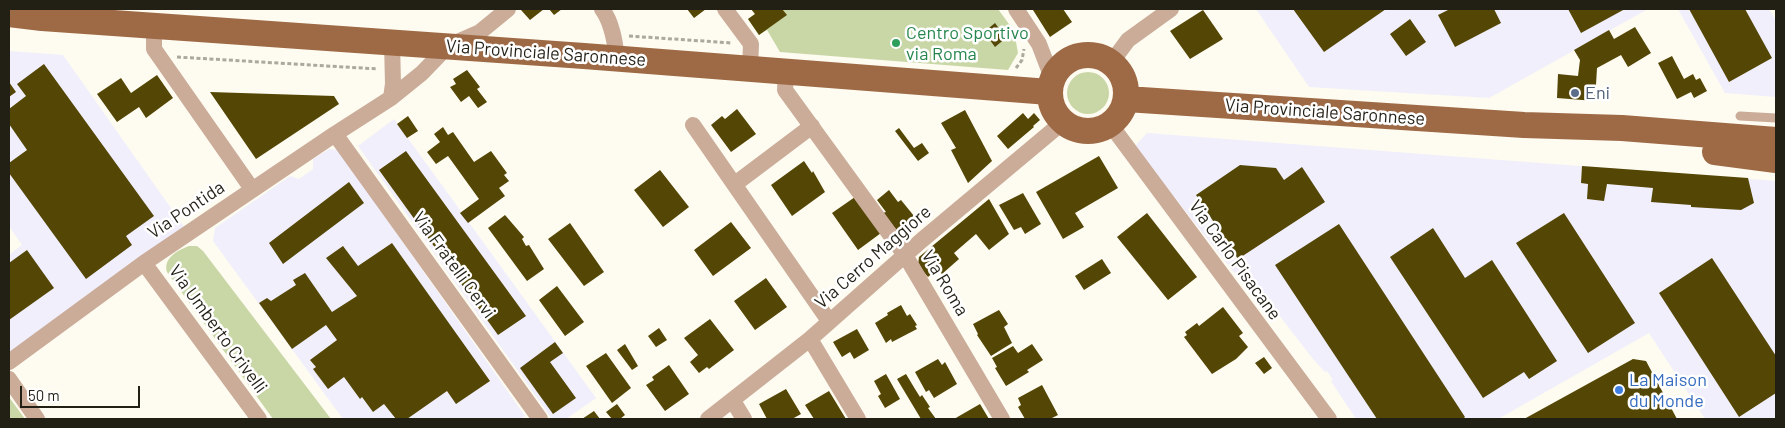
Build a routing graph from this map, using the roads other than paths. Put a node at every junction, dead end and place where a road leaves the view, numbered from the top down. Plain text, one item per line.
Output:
1 (508, 9) edge
2 (602, 9) edge
3 (725, 9) edge
4 (1016, 9) edge
5 (1171, 9) edge
6 (9, 14) edge
7 (9, 18) edge
8 (42, 18) junction
9 (154, 25) junction
10 (392, 42) junction
11 (448, 46) junction
12 (617, 58) junction
13 (1111, 63) junction
14 (750, 69) junction
15 (786, 72) junction
16 (1051, 85) junction
17 (391, 98) junction
18 (1126, 99) junction
19 (1740, 116) dead end
20 (1776, 118) edge
21 (1063, 122) junction
22 (1110, 124) junction
23 (693, 125) dead end
24 (1524, 125) junction
25 (812, 126) junction
26 (335, 134) junction
27 (1776, 140) edge
28 (1776, 160) edge
29 (735, 184) junction
30 (252, 189) junction
31 (905, 255) junction
32 (144, 263) junction
33 (829, 321) junction
34 (810, 339) junction
35 (9, 362) edge
36 (9, 379) edge
37 (733, 401) junction
38 (37, 419) edge
39 (259, 419) edge
40 (540, 419) edge
41 (708, 419) edge
42 (744, 419) edge
43 (858, 419) edge
44 (1002, 419) edge
45 (1329, 419) edge

1 - 11 street
2 - 12 street
3 - 14 street
4 - 16 street
5 - 13 street
6 - 8 main road, Via Provinciale Saronnese
7 - 8 main road, Via Provinciale Saronnese
8 - 9 main road, Via Provinciale Saronnese
9 - 10 main road, Via Provinciale Saronnese
9 - 30 street
10 - 11 main road, Via Provinciale Saronnese
10 - 17 street
11 - 12 main road, Via Provinciale Saronnese
11 - 17 street, Via Pontida
12 - 14 main road, Via Provinciale Saronnese
13 - 16 main road
13 - 18 main road
14 - 15 main road, Via Provinciale Saronnese
15 - 16 main road, Via Provinciale Saronnese
15 - 25 street, Via Roma
16 - 21 main road
17 - 26 street, Via Pontida
18 - 22 main road
18 - 24 main road, Via Provinciale Saronnese
19 - 20 lane
21 - 22 main road
21 - 31 street, Via Cerro Maggiore
22 - 45 street, Via Carlo Pisacane
23 - 29 street
24 - 27 main road, Via Provinciale Saronnese
24 - 28 main road, Via Provinciale Saronnese
25 - 29 street
25 - 31 street, Via Roma
26 - 30 street, Via Pontida
26 - 40 street, Via Fratelli Cervi
29 - 33 street
30 - 32 street, Via Pontida
31 - 33 street, Via Cerro Maggiore
31 - 44 street, Via Roma
32 - 35 street, Via Pontida
32 - 39 street, Via Umberto Crivelli
33 - 34 street, Via Cerro Maggiore
34 - 37 street, Via Cerro Maggiore
34 - 43 street
36 - 38 street
37 - 41 street, Via Cerro Maggiore
37 - 42 street

